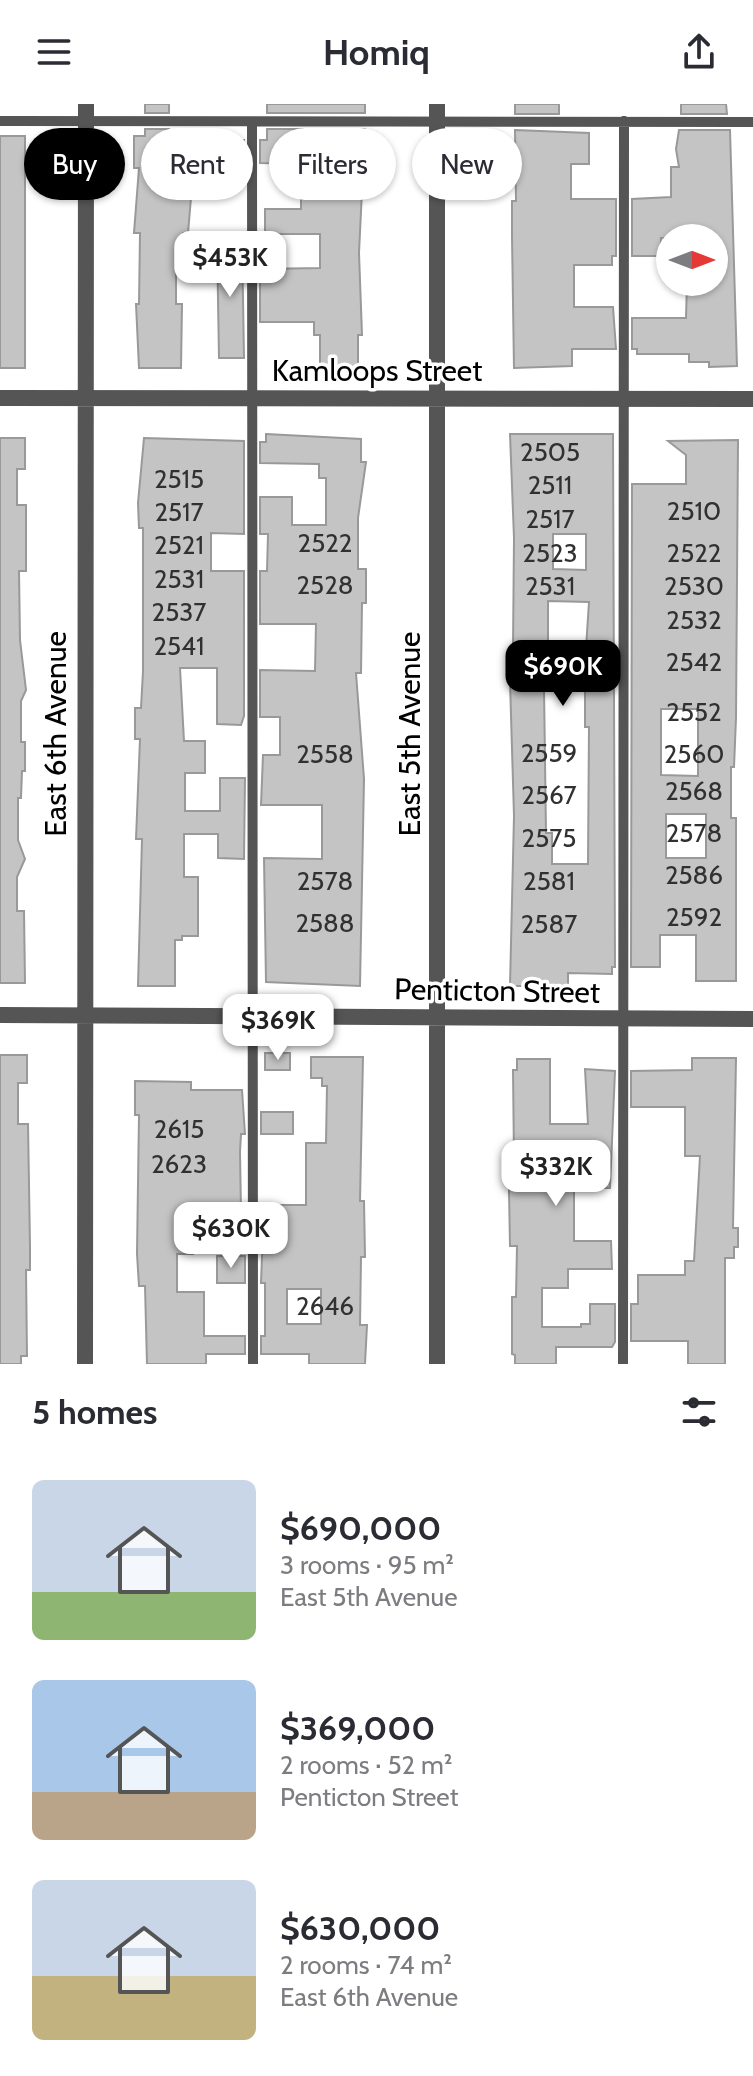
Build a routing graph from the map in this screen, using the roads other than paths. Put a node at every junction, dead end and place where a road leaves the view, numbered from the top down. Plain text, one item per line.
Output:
1 (437, 104) edge
2 (86, 112) edge
3 (0, 121) edge
4 (624, 121) junction
5 (437, 122) junction
6 (753, 122) edge
7 (252, 124) junction
8 (0, 398) edge
9 (84, 398) junction
10 (250, 398) junction
11 (626, 398) junction
12 (438, 399) junction
13 (753, 399) edge
14 (0, 1015) edge
15 (84, 1016) junction
16 (255, 1016) junction
17 (438, 1018) junction
18 (753, 1019) edge
19 (623, 1020) junction
20 (85, 1364) edge
21 (253, 1364) edge
22 (437, 1364) edge
23 (623, 1364) edge

1 - 5 street, East 5th Avenue
2 - 3 lane
2 - 7 lane
2 - 9 street, East 6th Avenue
4 - 5 lane
4 - 6 lane
4 - 11 lane
5 - 7 lane
5 - 12 street, East 5th Avenue
7 - 10 lane
8 - 9 street, Kamloops Street
9 - 10 street, Kamloops Street
9 - 15 street, East 6th Avenue
10 - 12 street, Kamloops Street
10 - 16 lane
11 - 12 street, Kamloops Street
11 - 13 street, Kamloops Street
11 - 19 lane
12 - 17 street, East 5th Avenue
14 - 15 street, Penticton Street
15 - 16 street, Penticton Street
15 - 20 street, East 6th Avenue
16 - 17 street, Penticton Street
16 - 21 lane
17 - 19 street, Penticton Street
17 - 22 street, East 5th Avenue
18 - 19 street, Penticton Street
19 - 23 lane

